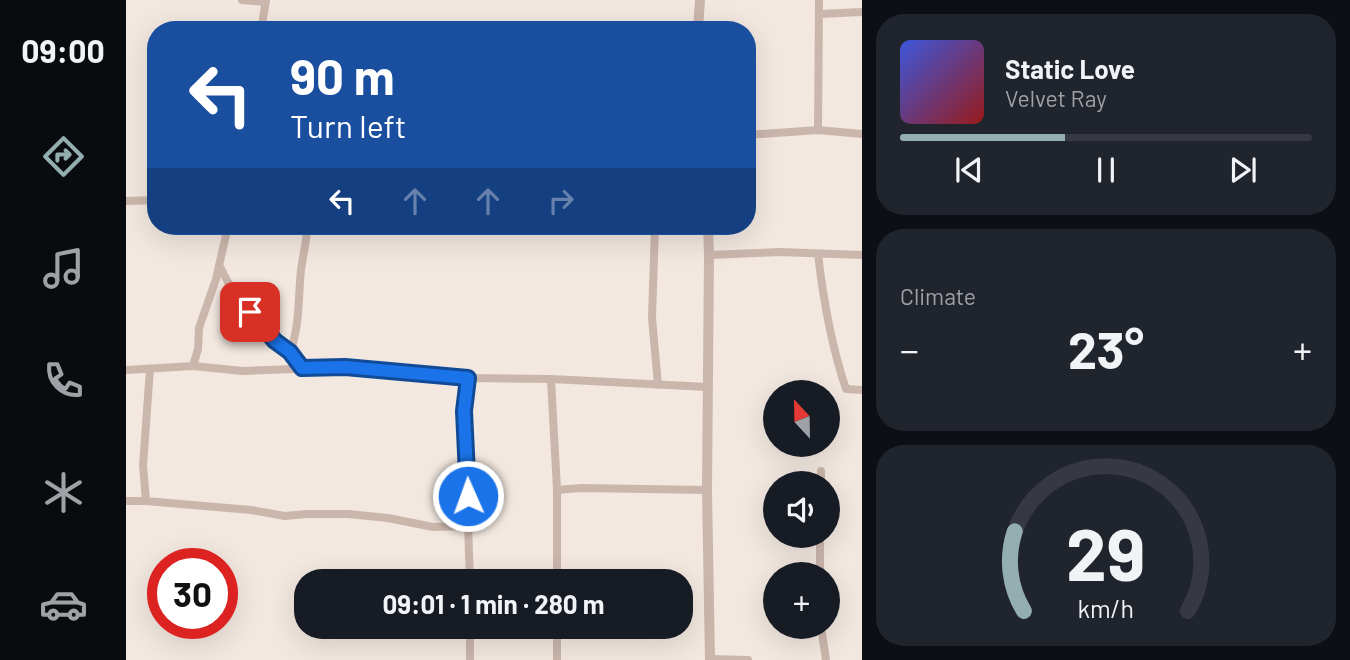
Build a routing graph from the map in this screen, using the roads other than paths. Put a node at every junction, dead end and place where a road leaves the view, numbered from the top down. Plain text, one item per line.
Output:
1 (242, 0) edge
2 (700, 0) edge
3 (819, 0) edge
4 (266, 1) edge
5 (862, 12) edge
6 (820, 13) junction
7 (263, 21) edge
8 (699, 21) edge
9 (818, 130) junction
10 (756, 134) edge
11 (862, 134) edge
12 (147, 200) edge
13 (126, 201) edge
14 (226, 235) edge
15 (307, 235) edge
16 (655, 235) edge
17 (708, 235) edge
18 (818, 254) junction
19 (709, 255) junction
20 (862, 255) edge
21 (219, 265) junction
22 (290, 352) junction
23 (192, 366) junction
24 (302, 368) junction
25 (150, 369) junction
26 (126, 370) edge
27 (468, 378) junction
28 (551, 379) junction
29 (658, 385) junction
30 (707, 387) junction
31 (862, 390) edge
32 (557, 490) junction
33 (707, 490) junction
34 (126, 501) edge
35 (146, 501) junction
36 (470, 527) junction
37 (470, 569) edge
38 (557, 569) edge
39 (470, 639) edge
40 (557, 639) edge
41 (823, 639) edge
42 (710, 659) edge
43 (470, 660) edge
44 (557, 660) edge
45 (748, 660) edge
46 (826, 660) edge

1 - 4 street
2 - 8 street
3 - 6 street
4 - 7 street
5 - 6 street
6 - 9 street
9 - 10 street
9 - 11 street
12 - 13 street
14 - 21 street
15 - 22 street
16 - 29 street
17 - 19 street
18 - 19 street
18 - 20 street
18 - 31 street
19 - 30 street
21 - 22 street
21 - 23 street
22 - 24 street
23 - 24 street
23 - 25 street
24 - 27 street
25 - 26 street
25 - 35 street
27 - 28 street
27 - 36 street
28 - 29 street
28 - 32 street
29 - 30 street
30 - 33 street
32 - 33 street
32 - 38 street
33 - 42 street
34 - 35 street
35 - 36 street
36 - 37 street
39 - 43 street
40 - 44 street
41 - 46 street
42 - 45 street

